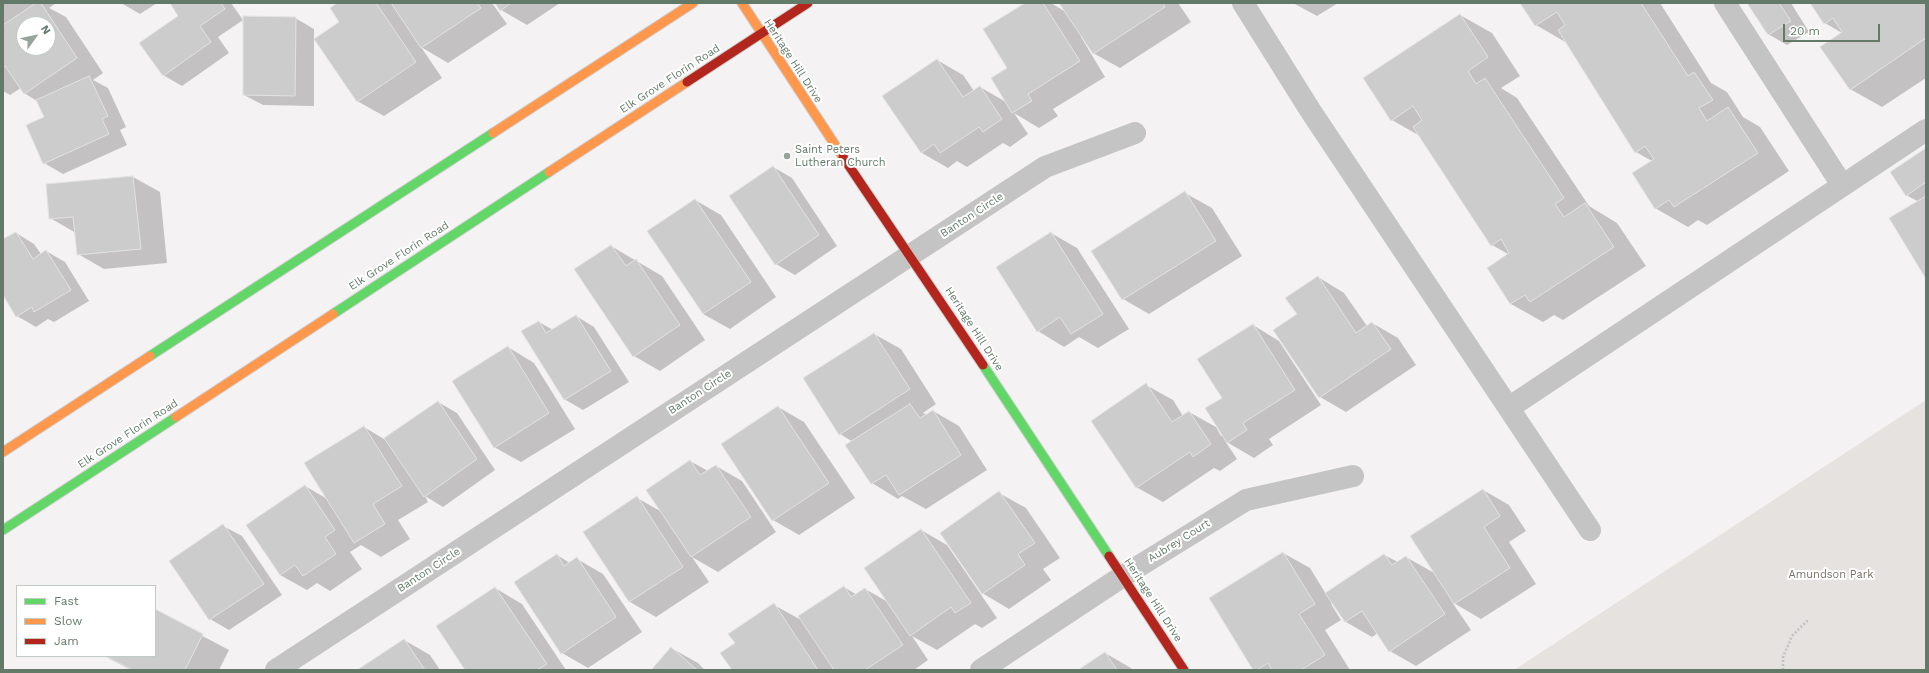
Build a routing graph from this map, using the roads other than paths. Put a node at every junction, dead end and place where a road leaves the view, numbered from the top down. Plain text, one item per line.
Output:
1 (693, 3) edge
2 (742, 3) edge
3 (808, 3) edge
4 (1243, 3) edge
5 (1725, 3) edge
6 (761, 34) junction
7 (1926, 130) edge
8 (1134, 133) dead end
9 (1842, 185) junction
10 (910, 255) junction
11 (1510, 407) junction
12 (3, 452) edge
13 (1353, 476) dead end
14 (3, 530) edge
15 (1590, 530) dead end
16 (1123, 576) junction
17 (276, 670) edge
18 (981, 670) edge
19 (1184, 670) edge

1 - 12 main road
2 - 6 main road, Heritage Hill Drive
3 - 6 main road, Elk Grove Florin Road
4 - 11 street
5 - 9 street
6 - 10 main road, Heritage Hill Drive
6 - 14 main road, Elk Grove Florin Road
7 - 9 street
8 - 10 street, Banton Circle
9 - 11 street
10 - 16 main road, Heritage Hill Drive
10 - 17 street, Banton Circle
11 - 15 street
13 - 16 street, Aubrey Court
16 - 18 street, Aubrey Court
16 - 19 main road, Heritage Hill Drive

